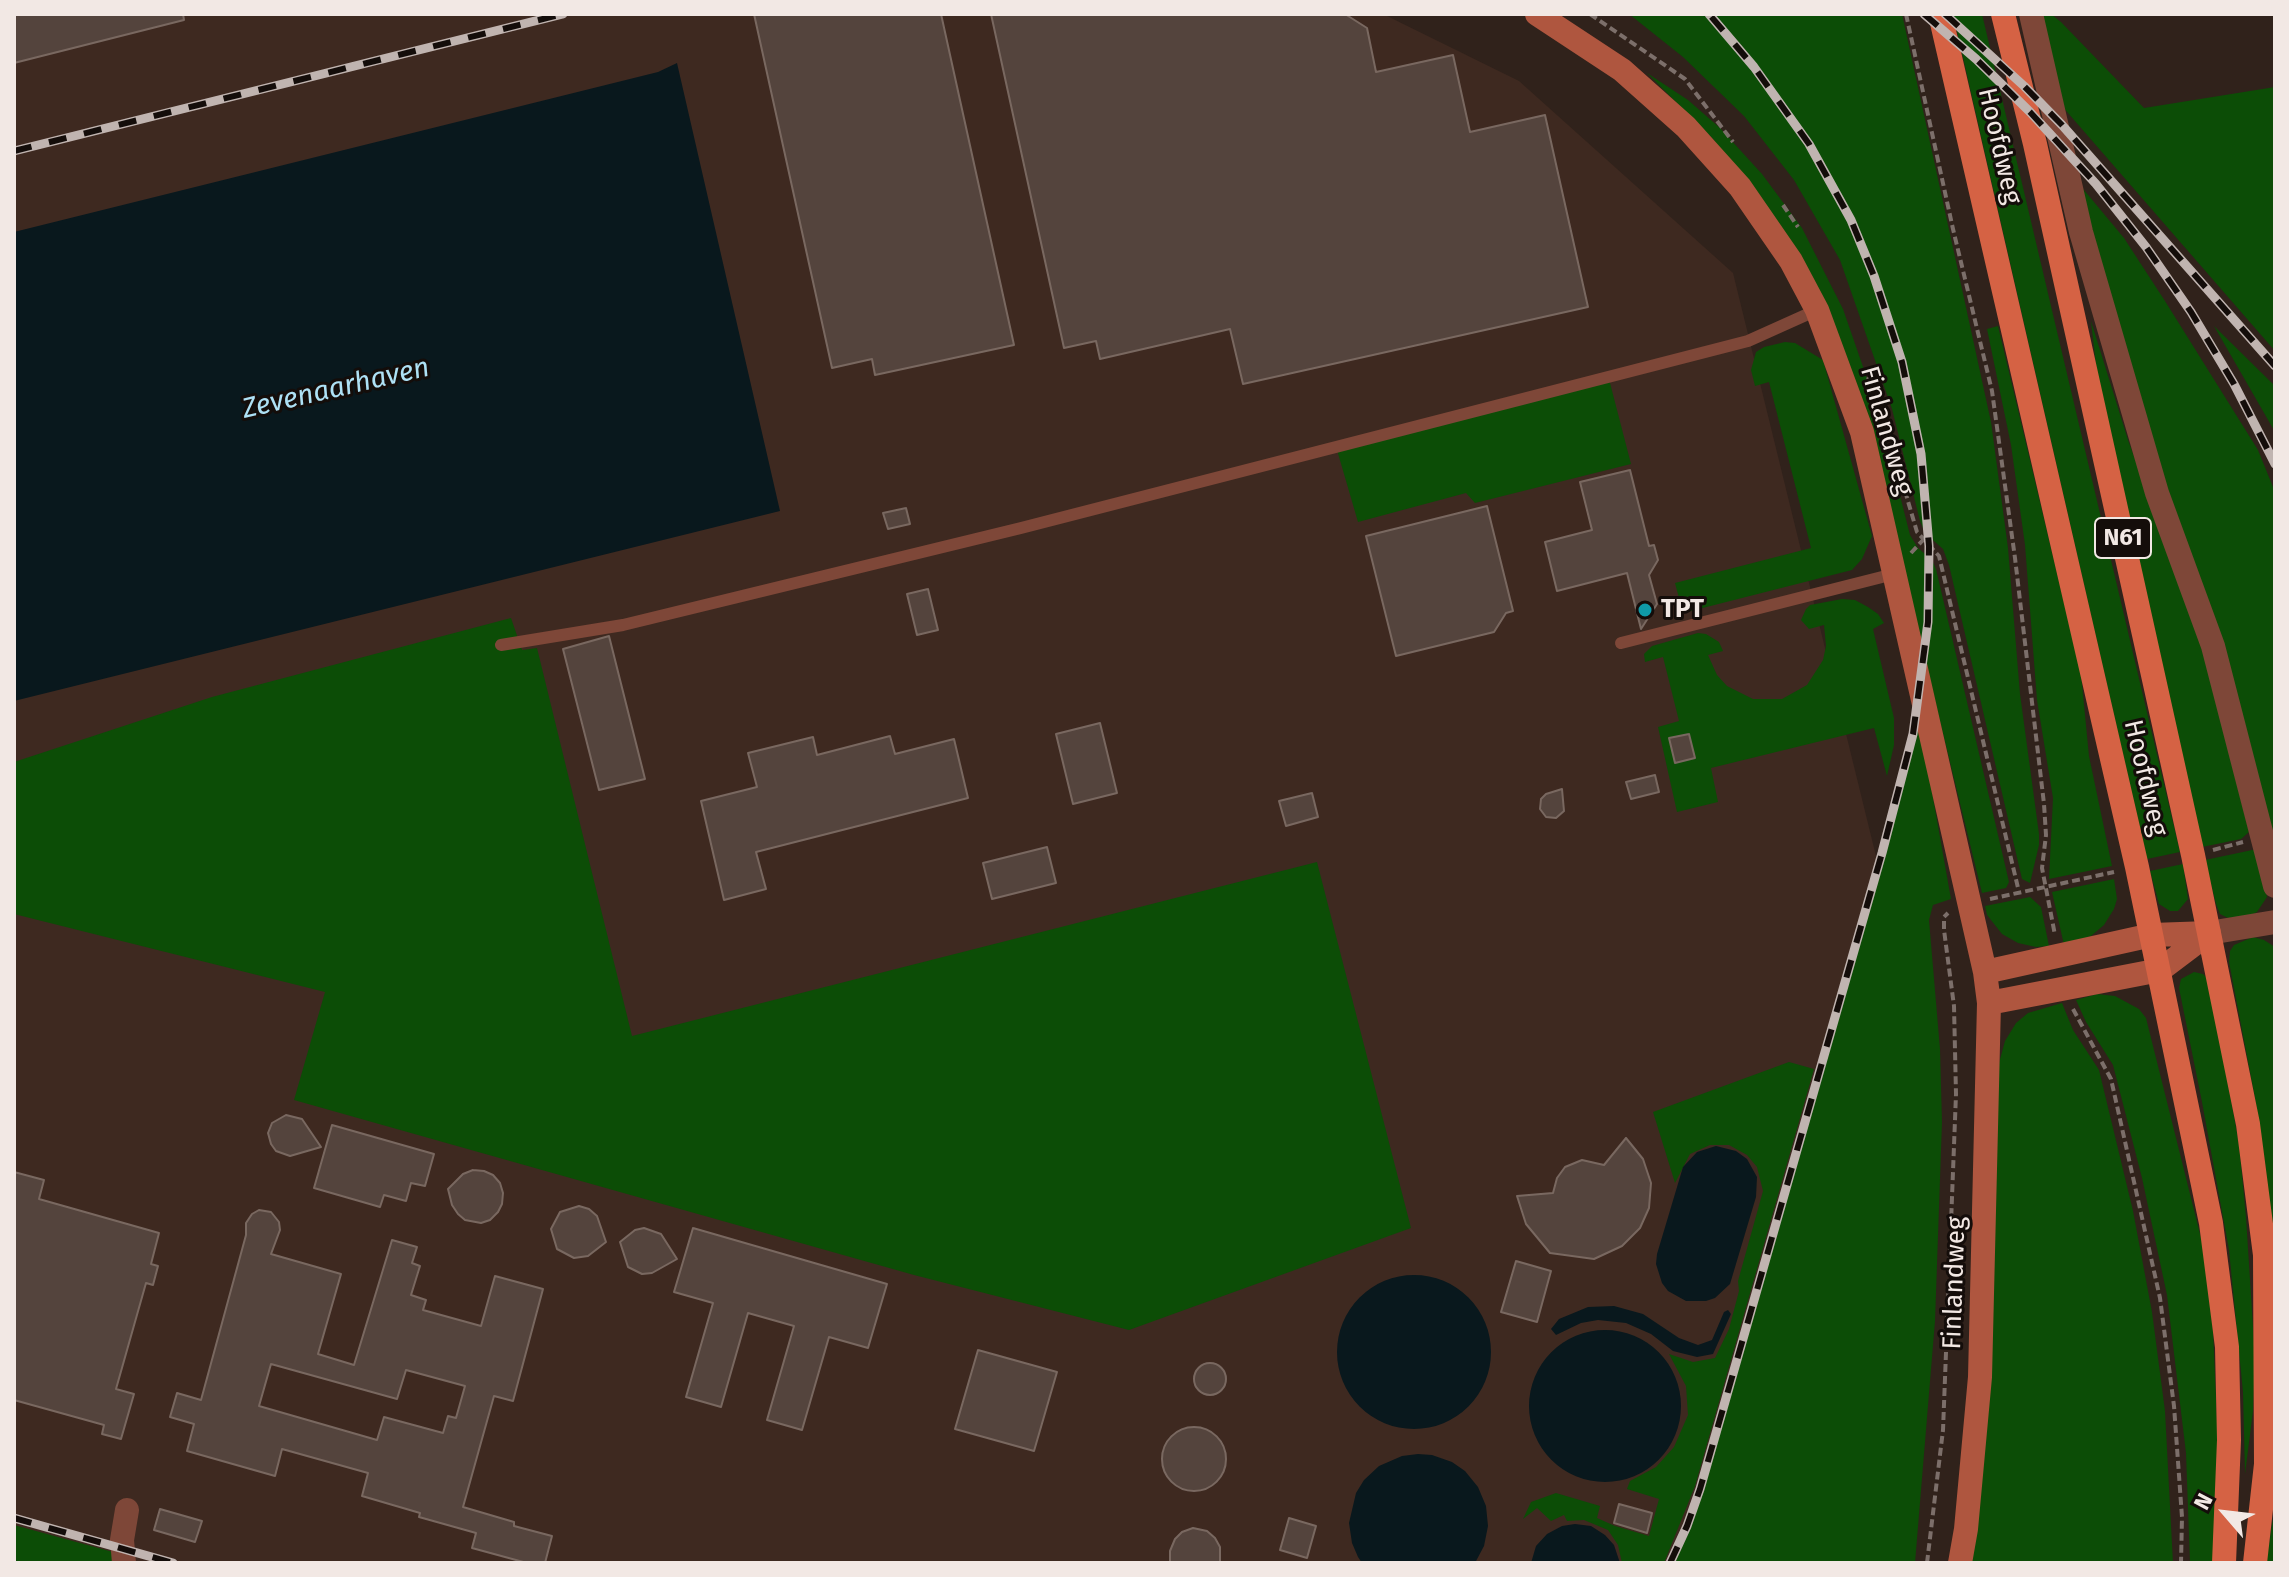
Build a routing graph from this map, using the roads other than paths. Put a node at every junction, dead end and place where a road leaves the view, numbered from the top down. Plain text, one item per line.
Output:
1 (1537, 14) edge
2 (1940, 14) edge
3 (2003, 14) edge
4 (2031, 14) edge
5 (1817, 310) junction
6 (1894, 574) junction
7 (1621, 643) dead end
8 (501, 645) dead end
9 (2275, 886) edge
10 (2275, 922) edge
11 (2209, 933) junction
12 (2152, 935) junction
13 (2160, 970) junction
14 (1985, 972) junction
15 (1989, 1003) junction
16 (127, 1510) dead end
17 (124, 1563) edge
18 (1960, 1563) edge
19 (2224, 1563) edge
20 (2255, 1563) edge

1 - 5 street, Finlandweg
2 - 12 main road, Hoofdweg / N61
3 - 11 main road, Hoofdweg / N61
4 - 9 street
5 - 6 street, Finlandweg
5 - 8 lane
6 - 7 lane
6 - 14 street, Finlandweg
10 - 11 street
11 - 12 street
11 - 13 street
11 - 20 main road, Hoofdweg / N61
12 - 13 main road, Hoofdweg / N61
12 - 14 street
13 - 15 street
13 - 19 main road, Hoofdweg / N61
14 - 15 street, Finlandweg
15 - 18 street, Finlandweg
16 - 17 street

